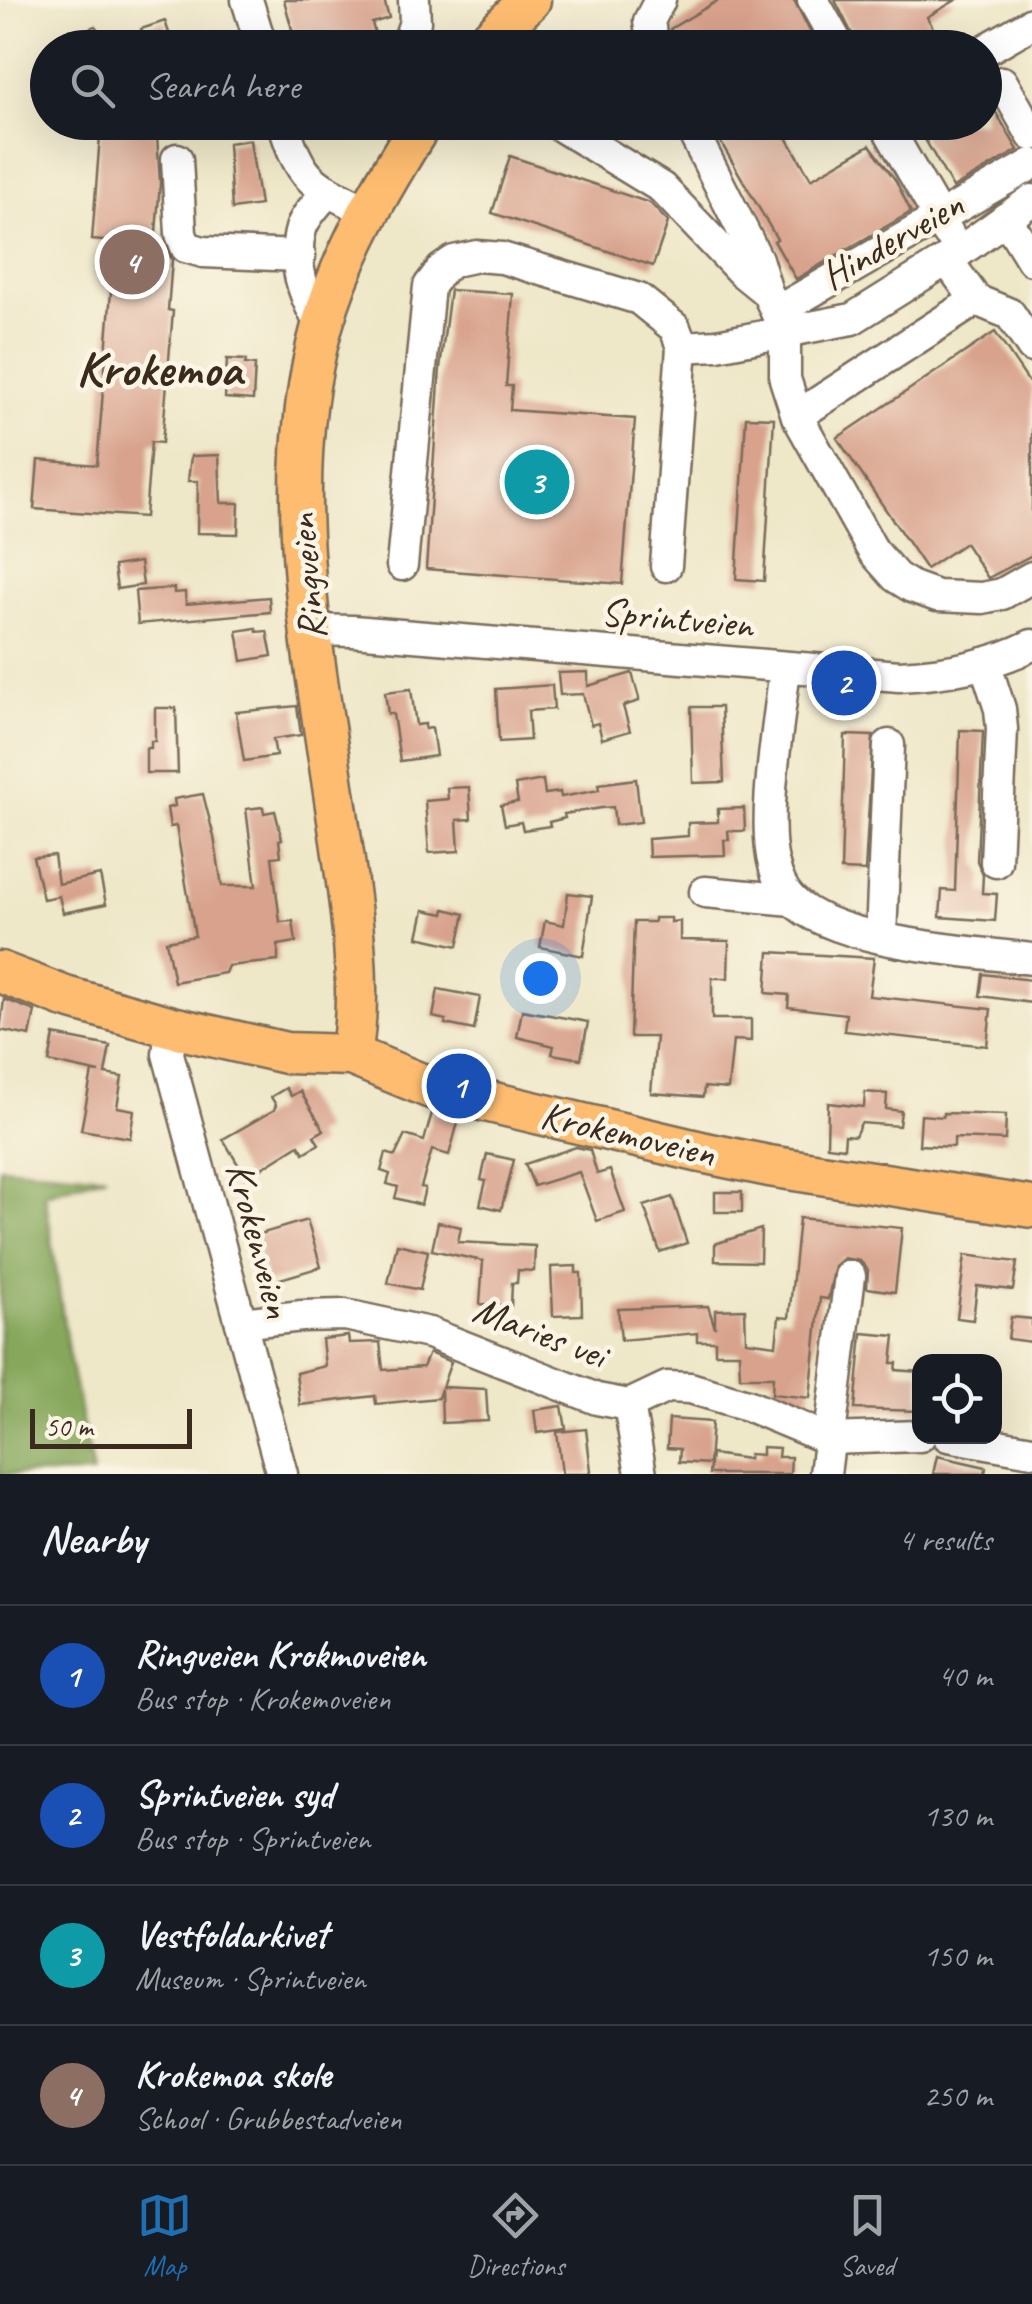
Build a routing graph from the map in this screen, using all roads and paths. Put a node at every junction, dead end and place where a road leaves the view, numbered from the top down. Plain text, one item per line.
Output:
1 (247, 0) edge
2 (414, 0) edge
3 (530, 0) edge
4 (660, 0) edge
5 (812, 0) edge
6 (1032, 23) edge
7 (256, 30) edge
8 (412, 30) edge
9 (499, 30) edge
10 (651, 30) edge
11 (830, 30) edge
12 (1002, 40) edge
13 (1002, 82) dead end
14 (1032, 135) edge
15 (287, 140) edge
16 (412, 140) edge
17 (583, 140) edge
18 (697, 140) edge
19 (894, 140) edge
20 (177, 158) dead end
21 (1032, 164) edge
22 (328, 191) junction
23 (1032, 200) edge
24 (370, 212) junction
25 (1006, 218) junction
26 (940, 219) junction
27 (300, 256) junction
28 (953, 256) junction
29 (1032, 260) edge
30 (976, 300) junction
31 (776, 312) junction
32 (322, 327) junction
33 (682, 346) junction
34 (1032, 347) edge
35 (796, 416) junction
36 (402, 565) dead end
37 (666, 566) dead end
38 (1032, 577) edge
39 (310, 630) junction
40 (1032, 645) edge
41 (985, 663) junction
42 (785, 668) junction
43 (889, 745) dead end
44 (996, 862) dead end
45 (705, 892) dead end
46 (792, 900) junction
47 (881, 937) junction
48 (1032, 959) edge
49 (0, 972) edge
50 (172, 1027) junction
51 (351, 1055) junction
52 (1032, 1207) edge
53 (850, 1276) dead end
54 (241, 1323) junction
55 (628, 1405) junction
56 (912, 1436) edge
57 (828, 1439) junction
58 (993, 1444) edge
59 (1032, 1451) edge
60 (282, 1474) edge
61 (641, 1474) edge
62 (825, 1474) edge

1 - 7 street
2 - 8 street
3 - 9 main road
4 - 10 street
5 - 11 street
6 - 12 street
13 - 14 street
15 - 22 street
16 - 24 main road, Ringveien
17 - 31 street
18 - 31 street
19 - 26 street
20 - 27 street
21 - 26 street
22 - 24 street
22 - 27 street
23 - 25 street, Hinderveien
24 - 32 main road, Ringveien
25 - 28 street, Hinderveien
25 - 29 street
26 - 28 street
26 - 31 street
27 - 32 street
28 - 30 street
28 - 31 street, Hinderveien
30 - 34 street
30 - 35 street
31 - 33 street, Hinderveien
31 - 35 street
32 - 39 main road, Ringveien
33 - 36 street
33 - 37 street
35 - 38 street
39 - 42 street, Sprintveien
39 - 51 main road, Ringveien
40 - 41 street, Sprintveien
41 - 42 street, Sprintveien
41 - 44 street
42 - 46 street
43 - 47 street
45 - 46 street
46 - 47 street
47 - 48 street
49 - 50 main road, Krokemoveien
50 - 51 main road, Krokemoveien
50 - 54 street, Krokenveien
51 - 52 main road, Krokemoveien
53 - 57 street
54 - 55 street, Maries vei
54 - 60 street, Krokenveien
55 - 57 street, Maries vei
55 - 61 street
56 - 57 street, Maries vei
57 - 62 street
58 - 59 street

